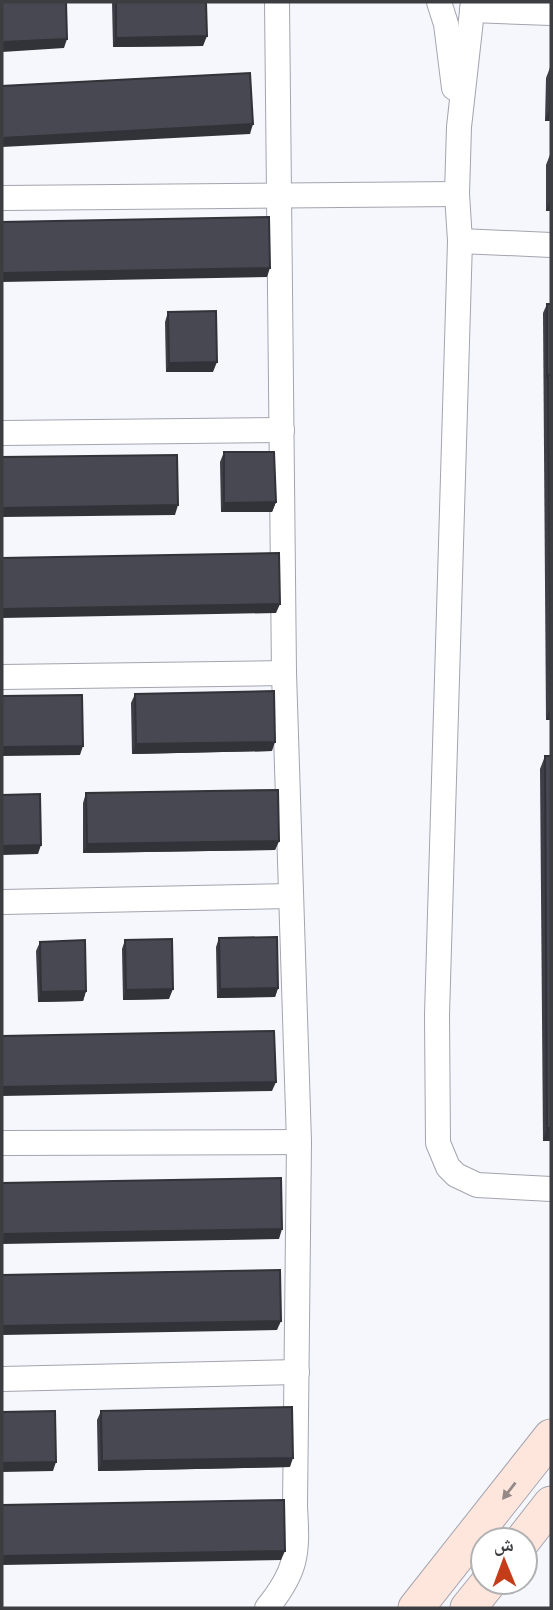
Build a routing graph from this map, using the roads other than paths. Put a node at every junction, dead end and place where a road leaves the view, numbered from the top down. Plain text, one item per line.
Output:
1 (277, 2) edge
2 (439, 2) edge
3 (473, 6) edge
4 (551, 13) edge
5 (459, 127) junction
6 (457, 194) junction
7 (277, 195) junction
8 (2, 198) edge
9 (460, 241) junction
10 (551, 246) edge
11 (282, 430) junction
12 (2, 433) edge
13 (284, 673) junction
14 (2, 677) edge
15 (290, 896) junction
16 (2, 902) edge
17 (299, 1142) junction
18 (2, 1143) edge
19 (551, 1189) edge
20 (297, 1372) junction
21 (2, 1379) edge
22 (551, 1437) edge
23 (551, 1504) edge
24 (534, 1526) edge
25 (267, 1608) edge
26 (416, 1608) edge

1 - 7 street
2 - 5 street
3 - 4 street
3 - 5 street
5 - 6 street
6 - 7 street
6 - 9 street
7 - 8 street
7 - 11 street
9 - 10 street
9 - 19 street
11 - 12 street
11 - 13 street
13 - 14 street
13 - 15 street
15 - 16 street
15 - 17 street
17 - 18 street
17 - 20 street
20 - 21 street
20 - 25 street
22 -> 26 main road
23 - 24 main road

